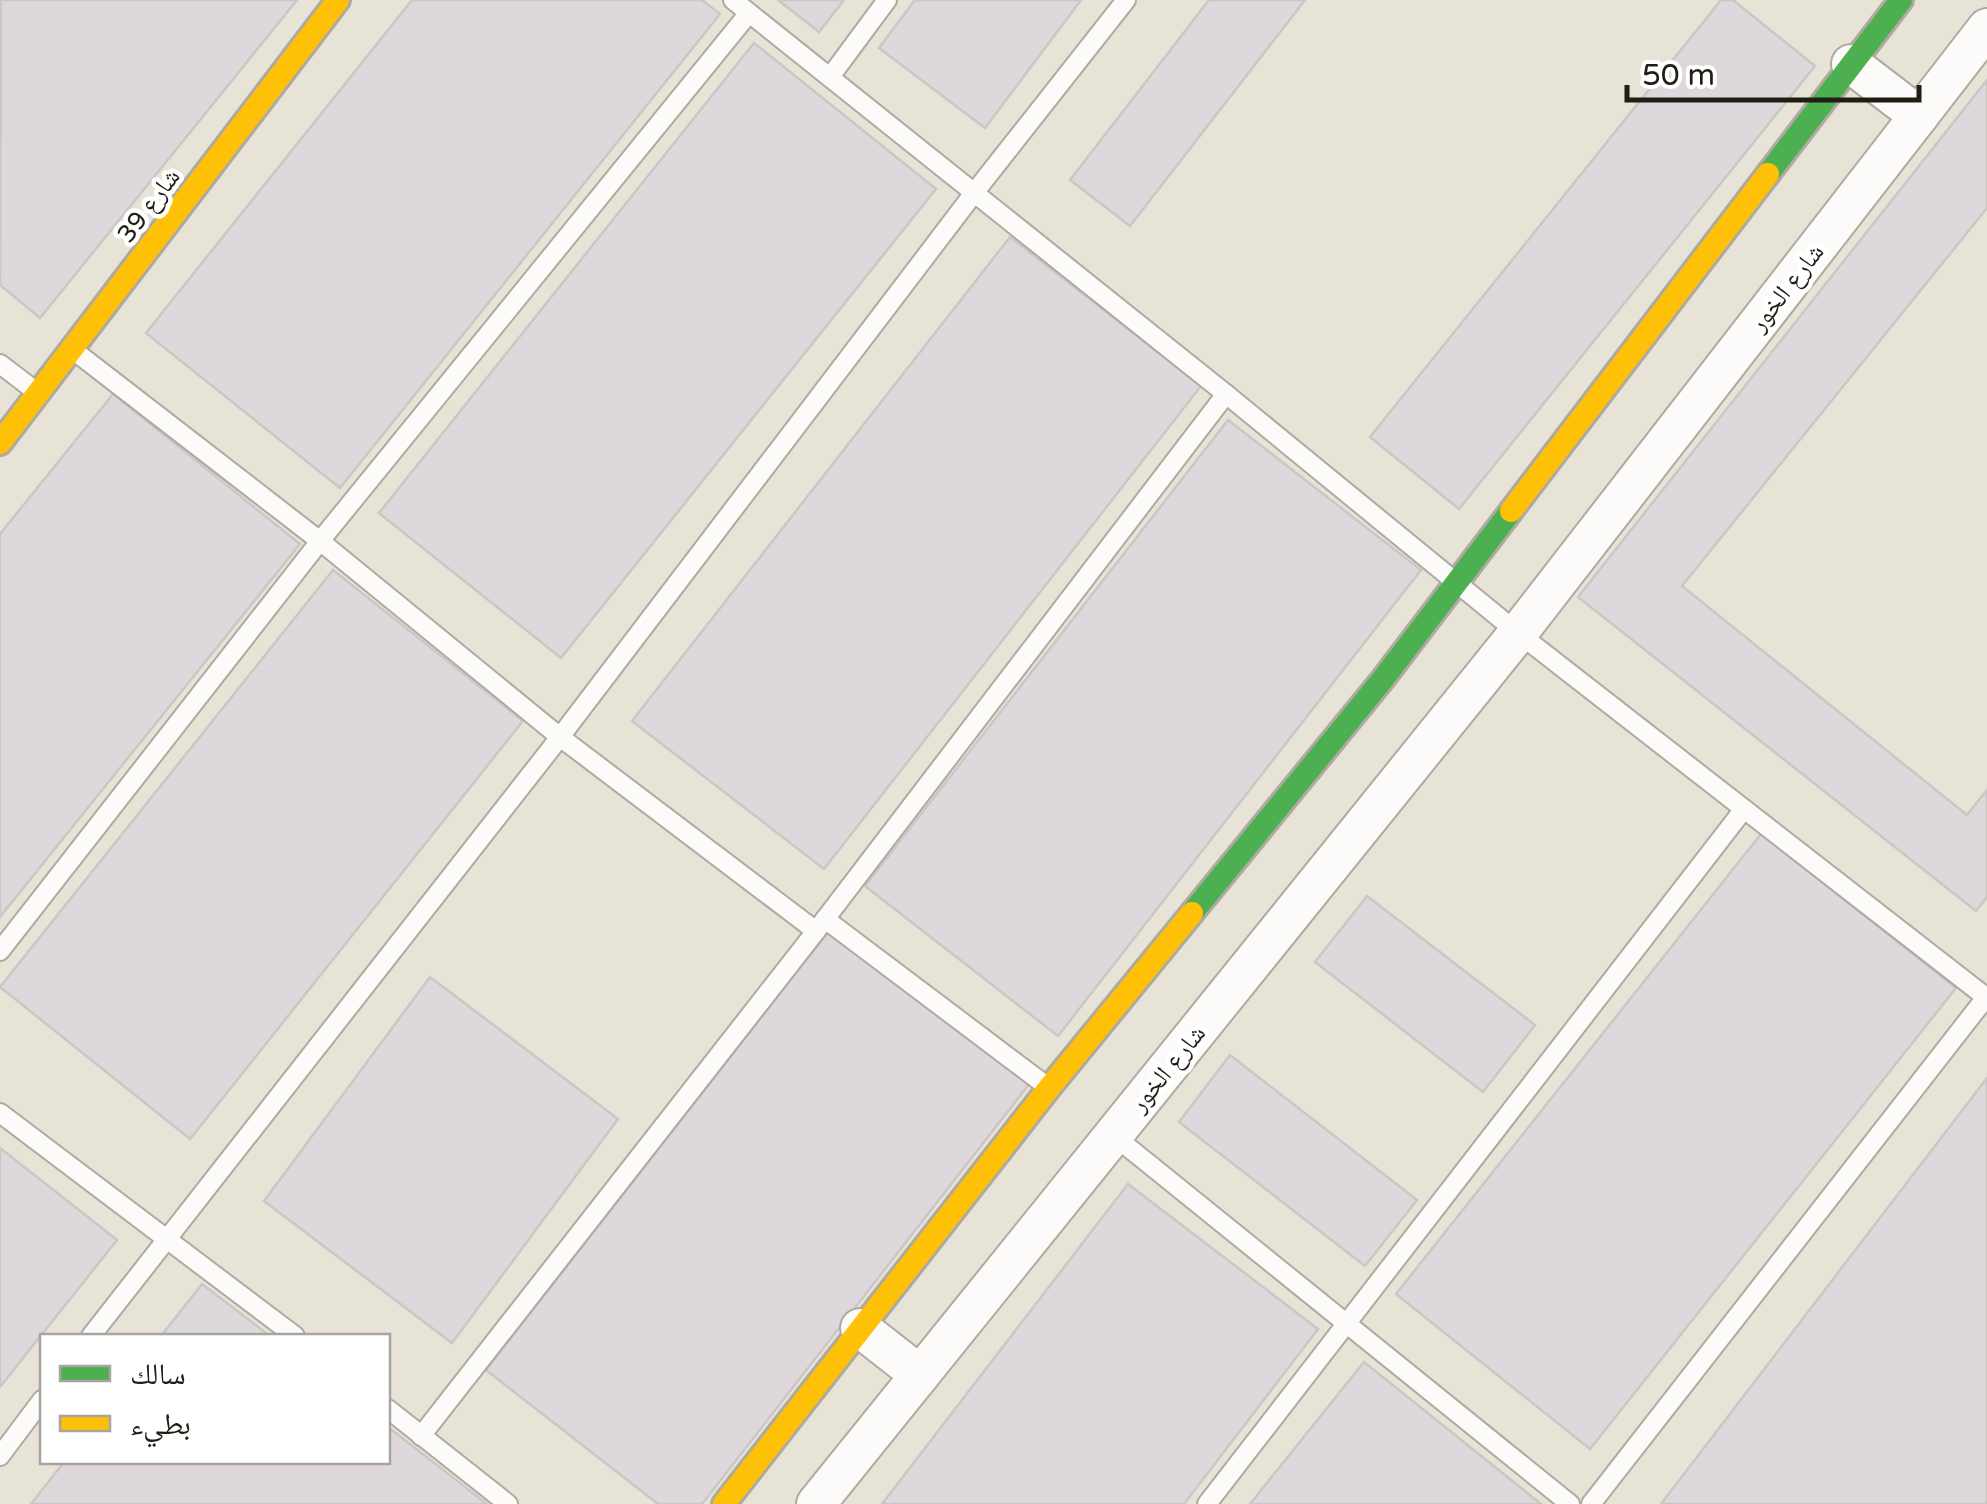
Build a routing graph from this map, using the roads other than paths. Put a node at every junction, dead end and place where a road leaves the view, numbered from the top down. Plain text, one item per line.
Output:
1 (338, 0) edge
2 (732, 0) edge
3 (887, 0) edge
4 (1126, 0) edge
5 (1902, 0) edge
6 (749, 13) junction
7 (1987, 28) edge
8 (1851, 64) junction
9 (830, 77) junction
10 (1919, 116) junction
11 (974, 193) junction
12 (72, 349) junction
13 (0, 364) edge
14 (38, 394) junction
15 (1226, 394) junction
16 (0, 444) edge
17 (320, 541) junction
18 (1456, 582) junction
19 (1518, 633) junction
20 (560, 737) junction
21 (1744, 809) junction
22 (820, 925) junction
23 (0, 951) edge
24 (1987, 997) edge
25 (1048, 1088) junction
26 (0, 1113) edge
27 (1113, 1135) junction
28 (166, 1236) junction
29 (1346, 1325) junction
30 (860, 1328) junction
31 (92, 1334) edge
32 (291, 1334) edge
33 (920, 1375) junction
34 (40, 1403) edge
35 (390, 1411) edge
36 (422, 1436) junction
37 (0, 1456) edge
38 (508, 1504) edge
39 (724, 1504) edge
40 (816, 1504) edge
41 (1207, 1504) edge
42 (1570, 1504) edge
43 (1592, 1504) edge

1 - 12 street, شارع 39
2 - 6 lane
3 - 9 lane
4 - 11 lane
5 - 8 street
6 - 9 lane
6 - 17 lane
7 - 10 street, شارع الخور
8 - 10 street
8 - 18 street
9 - 11 lane
10 - 19 street, شارع الخور
11 - 15 lane
11 - 20 lane
12 - 14 street, شارع 39
12 - 17 lane
13 - 14 lane
14 - 16 street, شارع 39
15 - 18 lane
15 - 22 lane
17 - 20 lane
17 - 23 lane
18 - 19 lane
18 - 25 street
19 - 21 lane
19 - 27 street, شارع الخور
20 - 22 lane
20 - 28 lane
21 - 24 lane
21 - 29 lane
22 - 25 lane
22 - 36 lane
24 - 43 lane
25 - 30 street
26 - 28 lane
27 - 29 lane
27 - 33 street, شارع الخور
28 - 31 lane
28 - 32 lane
29 - 41 lane
29 - 42 lane
30 - 33 street
30 - 39 street
33 - 40 street, شارع الخور
34 - 37 lane
35 - 36 lane
36 - 38 lane

